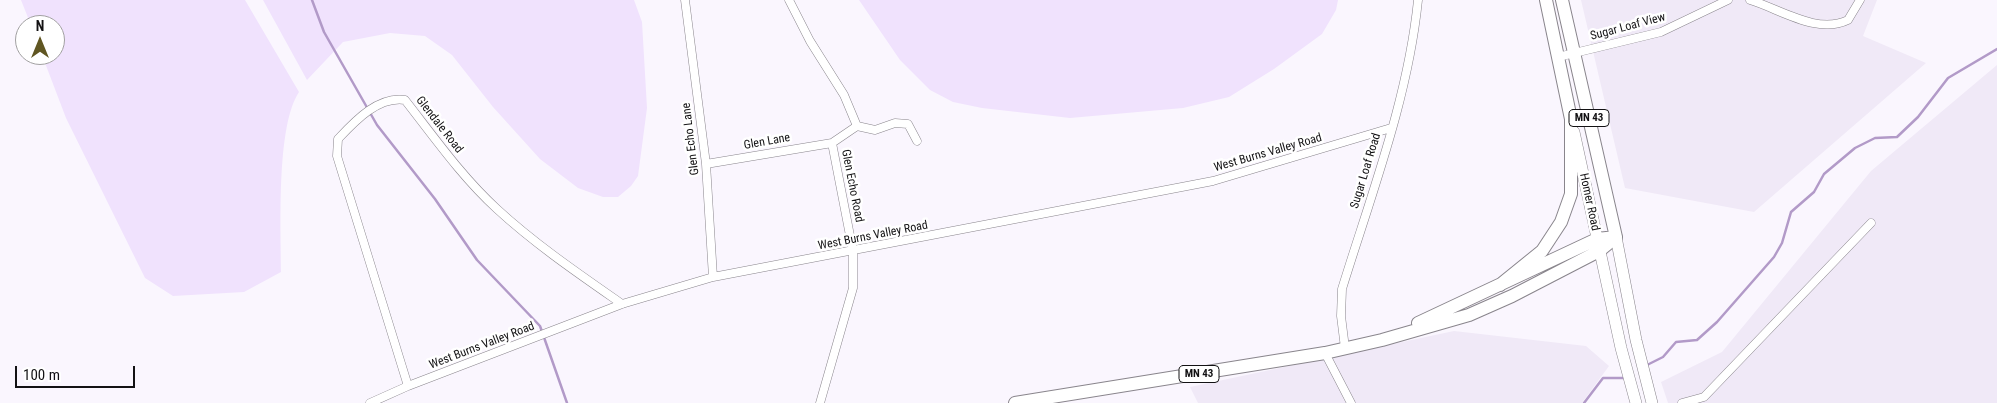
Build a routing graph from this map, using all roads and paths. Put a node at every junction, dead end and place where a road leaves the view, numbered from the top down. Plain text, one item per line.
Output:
1 (685, 0) edge
2 (789, 0) edge
3 (1418, 0) edge
4 (1546, 0) edge
5 (1562, 0) edge
6 (1728, 0) edge
7 (1750, 0) edge
8 (1860, 0) edge
9 (1574, 53) junction
10 (1558, 57) junction
11 (1571, 118) junction
12 (857, 126) junction
13 (1391, 128) junction
14 (917, 141) dead end
15 (832, 142) junction
16 (706, 164) junction
17 (1871, 223) dead end
18 (1616, 237) junction
19 (1598, 245) junction
20 (853, 252) junction
21 (714, 277) junction
22 (1500, 285) junction
23 (622, 304) junction
24 (1382, 340) junction
25 (1345, 348) junction
26 (1326, 352) junction
27 (408, 386) junction
28 (1636, 401) edge
29 (370, 403) edge
30 (820, 403) edge
31 (1015, 403) edge
32 (1351, 403) edge
33 (1652, 403) edge
34 (1682, 403) edge

1 - 16 street, Glen Echo Lane
2 - 12 street
3 - 13 street, Sugar Loaf Road
4 - 10 main road, Homer Road / MN 43
5 - 9 main road, Homer Road / MN 43
6 - 9 street, Sugar Loaf View
7 - 8 street
9 - 10 street, Sugar Loaf View
9 - 18 main road, Homer Road / MN 43
10 - 11 main road, Homer Road / MN 43
11 - 19 street, Homer Road
11 - 22 main road, MN 43
12 - 14 street
12 - 15 street, Glen Echo Road
13 - 20 street, West Burns Valley Road
13 - 25 street, Sugar Loaf Road
15 - 16 street, Glen Lane
15 - 20 street, Glen Echo Road
16 - 21 street, Glen Echo Lane
17 - 34 street
18 - 19 main road, MN 43
18 - 33 street, Homer Road
19 - 22 main road, MN 43
19 - 24 main road, MN 43
19 - 28 street, Homer Road
20 - 21 street, West Burns Valley Road
20 - 30 street, Glen Echo Road
21 - 23 street, West Burns Valley Road
22 - 24 main road, MN 43
23 - 27 street, West Burns Valley Road
23 - 27 street, Glendale Road
24 - 25 main road, MN 43
25 - 26 main road, MN 43
26 - 31 main road, MN 43
26 - 32 street
27 - 29 street, West Burns Valley Road

